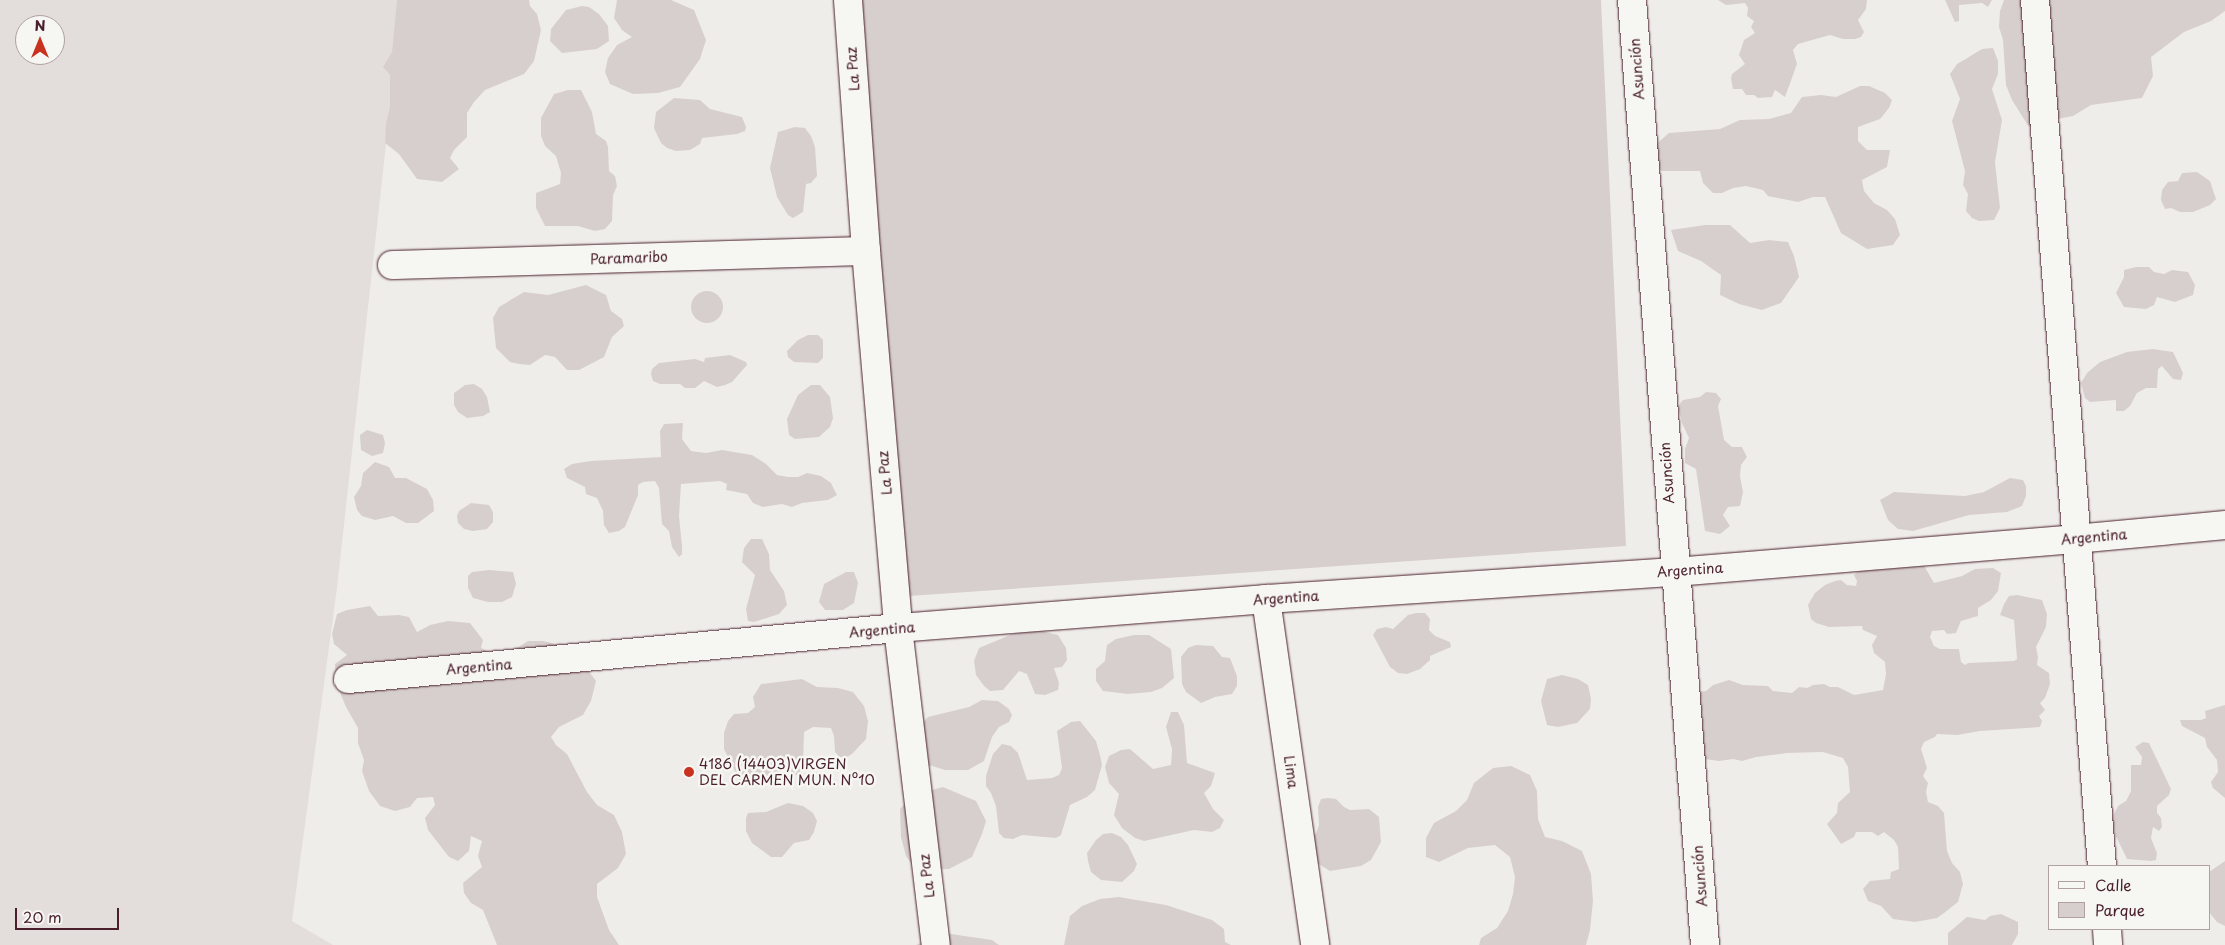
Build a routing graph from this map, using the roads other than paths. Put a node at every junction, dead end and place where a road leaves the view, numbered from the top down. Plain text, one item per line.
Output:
1 (848, 0) edge
2 (1632, 0) edge
3 (2035, 0) edge
4 (866, 251) junction
5 (392, 265) dead end
6 (2225, 525) edge
7 (2075, 540) junction
8 (1675, 572) junction
9 (1266, 599) junction
10 (898, 628) junction
11 (348, 679) dead end
12 (2102, 865) edge
13 (2107, 930) edge
14 (936, 945) edge
15 (1316, 945) edge
16 (1705, 945) edge
17 (2108, 945) edge

1 - 4 street, La Paz
2 - 8 street, Asunción
3 - 7 street
4 - 5 street, Paramaribo
4 - 10 street, La Paz
6 - 7 street, Argentina
7 - 8 street, Argentina
7 - 12 street
8 - 9 street, Argentina
8 - 16 street, Asunción
9 - 10 street, Argentina
9 - 15 street, Lima
10 - 11 street, Argentina
10 - 14 street, La Paz
13 - 17 street

